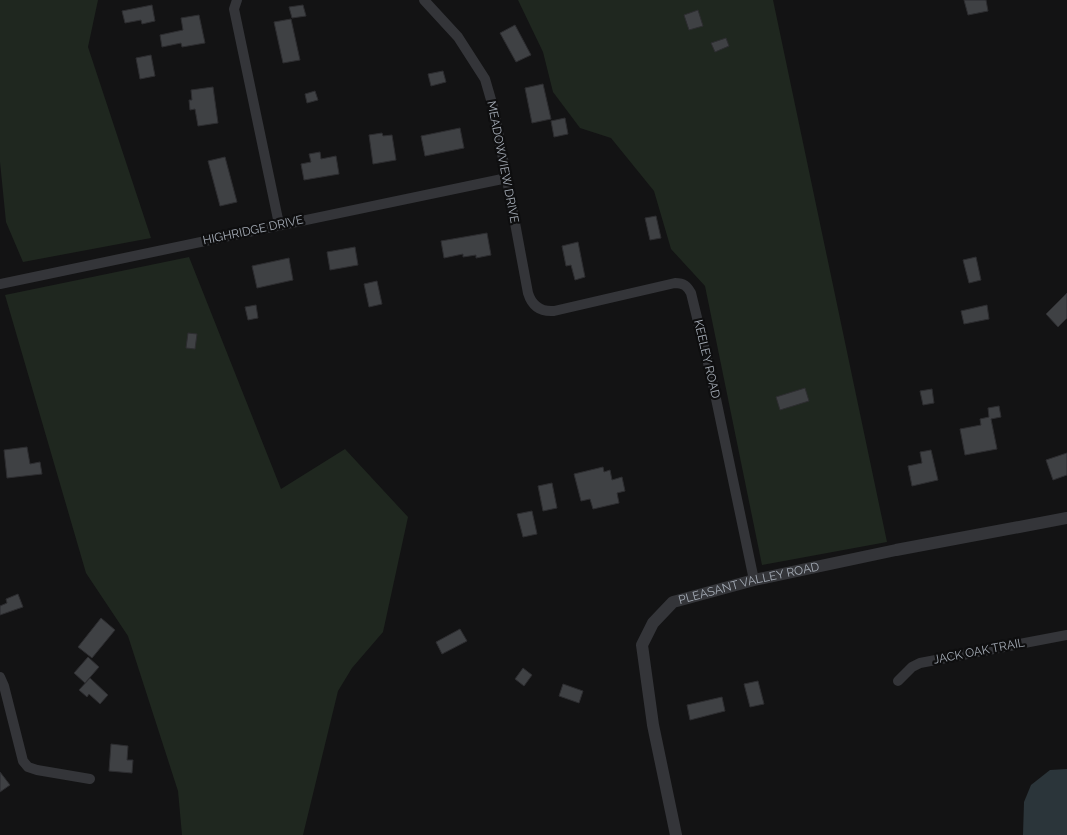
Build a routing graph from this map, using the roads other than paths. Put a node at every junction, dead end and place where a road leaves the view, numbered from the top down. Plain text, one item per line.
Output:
1 (236, 0) edge
2 (424, 0) edge
3 (507, 178) junction
4 (279, 224) junction
5 (0, 284) edge
6 (540, 309) joint
7 (1067, 518) edge
8 (754, 580) junction
9 (1067, 635) edge
10 (0, 677) edge
11 (898, 681) dead end
12 (90, 779) dead end
13 (676, 835) edge

1 - 4 street
2 - 3 street, MEADOWVIEW DRIVE
3 - 4 street, HIGHRIDGE DRIVE
3 - 6 street, MEADOWVIEW DRIVE
4 - 5 street, HIGHRIDGE DRIVE
6 - 8 street, KEELEY ROAD
7 - 8 street, PLEASANT VALLEY ROAD
8 - 13 street, PLEASANT VALLEY ROAD
9 - 11 street, JACK OAK TRAIL
10 - 12 street

